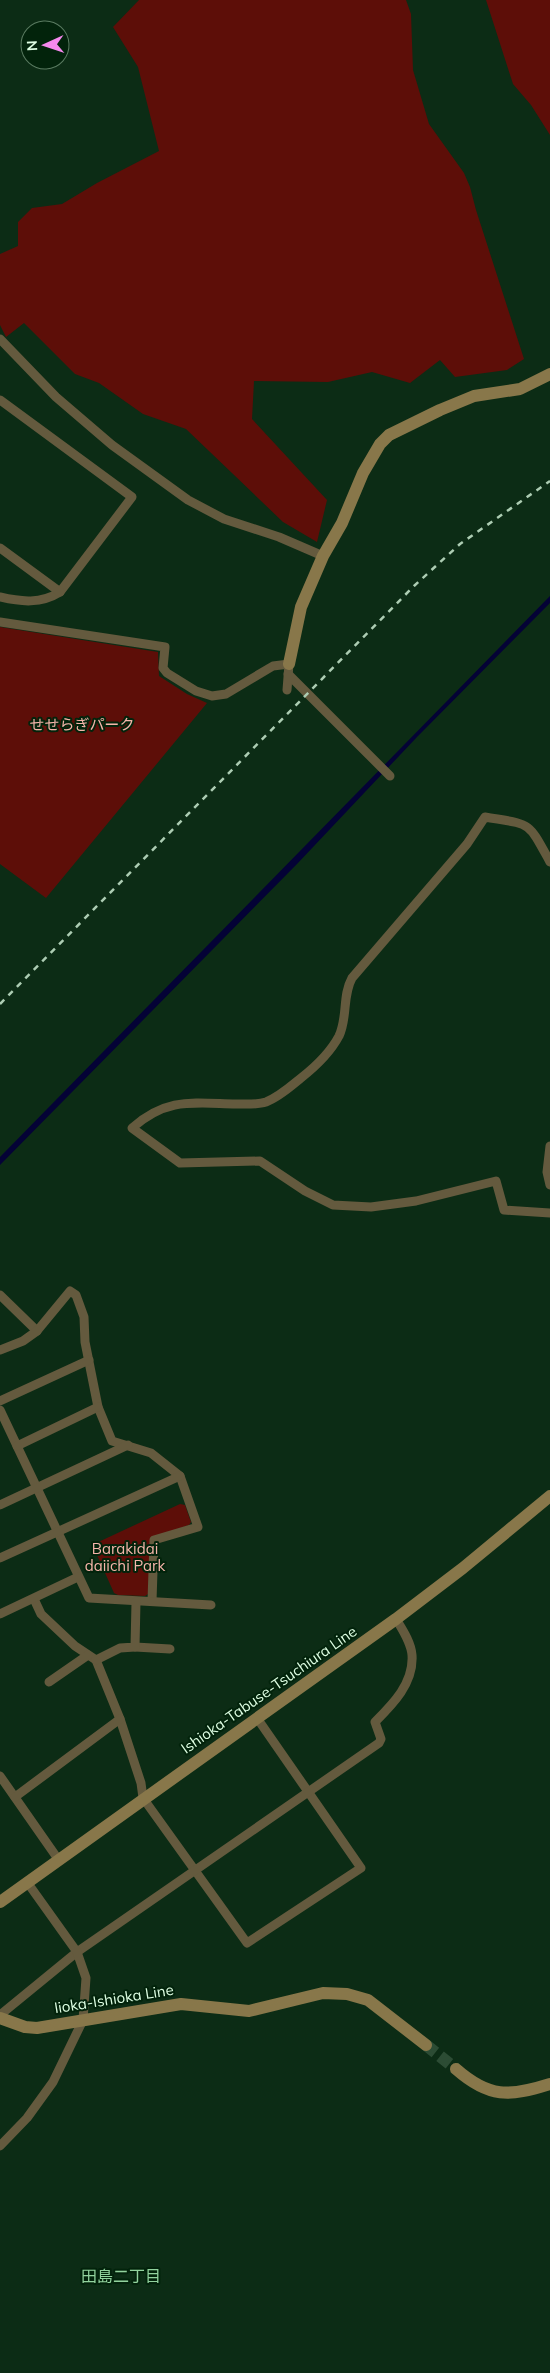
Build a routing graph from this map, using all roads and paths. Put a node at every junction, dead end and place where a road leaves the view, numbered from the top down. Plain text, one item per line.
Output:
1 (0, 339) edge
2 (550, 374) edge
3 (0, 400) edge
4 (0, 548) edge
5 (323, 556) junction
6 (60, 592) junction
7 (0, 597) edge
8 (0, 622) edge
9 (288, 669) junction
10 (287, 690) dead end
11 (388, 775) dead end
12 (550, 862) edge
13 (550, 1146) edge
14 (550, 1185) edge
15 (550, 1213) edge
16 (0, 1295) edge
17 (37, 1331) junction
18 (0, 1350) edge
19 (89, 1360) junction
20 (0, 1400) edge
21 (98, 1407) junction
22 (0, 1410) edge
23 (128, 1445) junction
24 (17, 1446) junction
25 (180, 1476) junction
26 (36, 1488) junction
27 (550, 1496) edge
28 (0, 1505) edge
29 (57, 1532) junction
30 (0, 1558) edge
31 (78, 1577) junction
32 (34, 1598) junction
33 (136, 1602) junction
34 (152, 1602) junction
35 (211, 1605) dead end
36 (0, 1614) edge
37 (396, 1619) junction
38 (135, 1647) junction
39 (170, 1649) dead end
40 (88, 1655) junction
41 (96, 1660) junction
42 (49, 1682) dead end
43 (257, 1718) junction
44 (120, 1719) junction
45 (0, 1776) edge
46 (309, 1793) junction
47 (15, 1797) junction
48 (144, 1798) junction
49 (58, 1859) junction
50 (195, 1871) junction
51 (27, 1882) junction
52 (0, 1902) edge
53 (77, 1952) junction
54 (0, 2016) edge
55 (83, 2020) junction
56 (426, 2045) tunnel mouth
57 (456, 2069) tunnel mouth
58 (550, 2084) edge
59 (0, 2146) edge

1 - 5 street
2 - 5 main road
3 - 6 street
4 - 6 street
5 - 9 main road
6 - 7 street
8 - 9 street
9 - 10 street
9 - 11 street
12 - 15 street
13 - 14 street
16 - 17 street
17 - 18 street
17 - 19 street
19 - 20 street
19 - 21 street
21 - 23 street
21 - 24 street
22 - 24 street
23 - 25 street
23 - 26 street
24 - 26 street
25 - 29 street
25 - 34 street
26 - 28 street
26 - 29 street
27 - 37 main road, Ishioka-Tabuse-Tsuchiura Line
29 - 30 street
29 - 31 street
31 - 32 street
31 - 33 street
32 - 36 street
32 - 40 street
33 - 34 street
33 - 38 street
34 - 35 street
37 - 43 main road, Ishioka-Tabuse-Tsuchiura Line
37 - 46 street
38 - 39 street
38 - 41 street
40 - 41 street
40 - 42 street
41 - 44 street
43 - 46 street
43 - 48 main road, Ishioka-Tabuse-Tsuchiura Line
44 - 47 street
44 - 48 street
45 - 47 street
46 - 50 street
46 - 50 street
47 - 49 street
48 - 49 main road, Ishioka-Tabuse-Tsuchiura Line
48 - 50 street
49 - 51 main road, Ishioka-Tabuse-Tsuchiura Line
50 - 53 street
51 - 52 main road, Ishioka-Tabuse-Tsuchiura Line
51 - 53 street
53 - 54 street
53 - 55 street
54 - 55 main road, Iioka-Ishioka Line
55 - 56 main road, Iioka-Ishioka Line
55 - 59 street
57 - 58 main road

